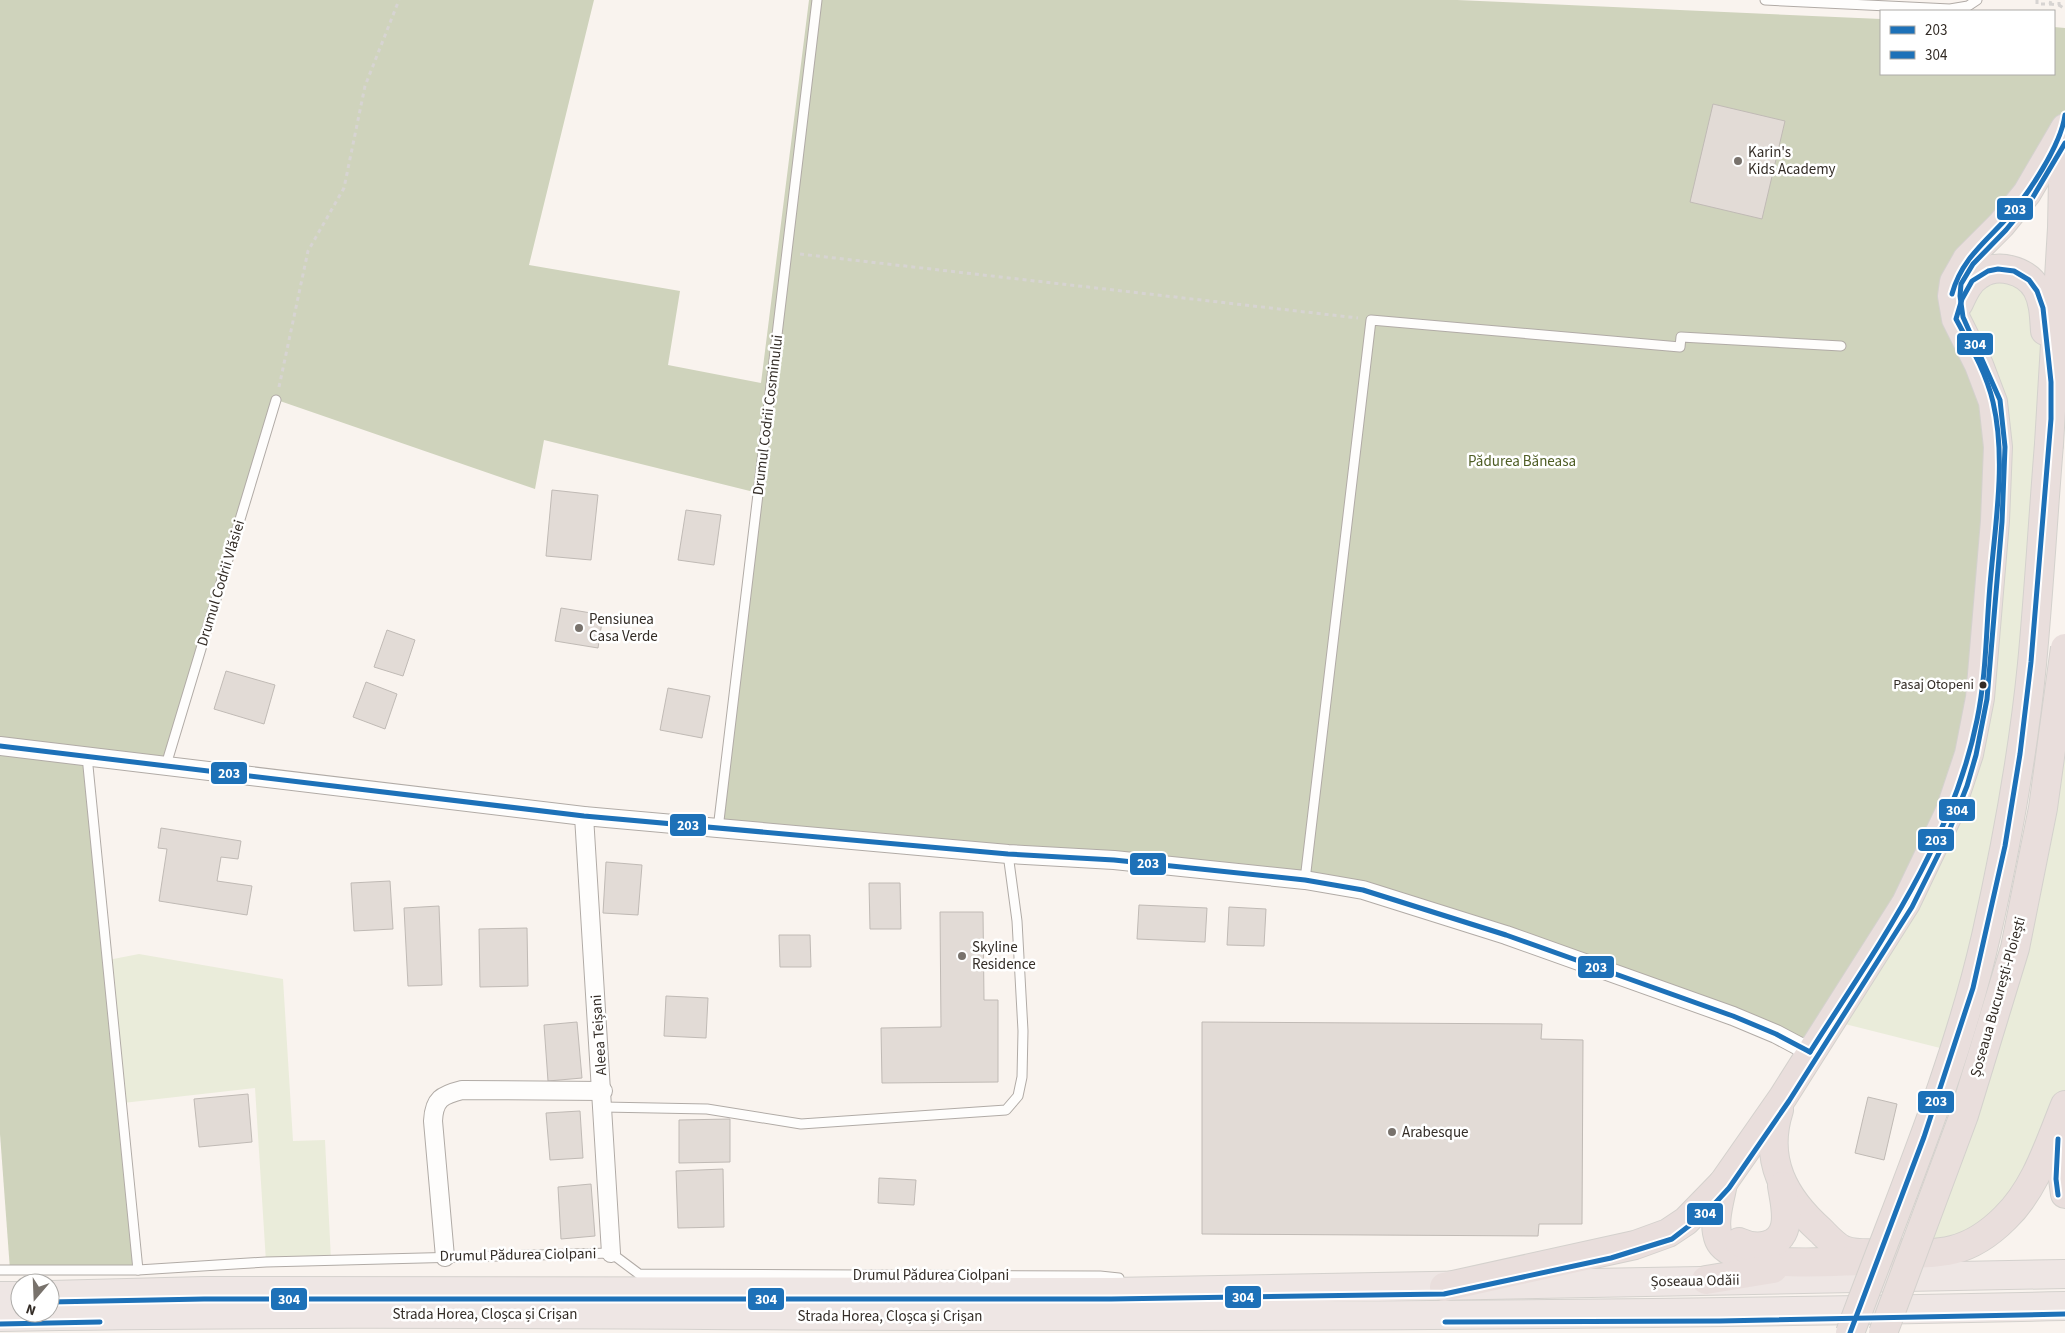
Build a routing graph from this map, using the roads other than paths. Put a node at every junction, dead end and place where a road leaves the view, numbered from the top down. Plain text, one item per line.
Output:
1 (817, 0) edge
2 (1765, 0) edge
3 (1977, 0) edge
4 (2065, 115) edge
5 (2064, 128) edge
6 (1956, 319) junction
7 (1841, 346) dead end
8 (2052, 395) junction
9 (276, 400) road end
10 (2065, 648) edge
11 (0, 746) edge
12 (86, 755) junction
13 (166, 765) junction
14 (584, 816) junction
15 (718, 830) junction
16 (1008, 854) junction
17 (1305, 880) junction
18 (1810, 1052) junction
19 (1783, 1097) junction
20 (603, 1099) junction
21 (2065, 1105) edge
22 (2065, 1139) edge
23 (1782, 1182) junction
24 (1722, 1189) junction
25 (2065, 1194) edge
26 (612, 1253) junction
27 (1832, 1256) junction
28 (445, 1257) junction
29 (0, 1270) edge
30 (138, 1270) junction
31 (2065, 1274) edge
32 (1706, 1280) junction
33 (1444, 1287) junction
34 (1326, 1289) joint
35 (60, 1295) edge
36 (1113, 1296) junction
37 (2065, 1306) edge
38 (0, 1317) edge
39 (1850, 1333) edge
40 (1883, 1333) edge

1 - 15 lane, Drumul Codrii Cosminului
2 - 3 lane
4 - 5 highway, Șoseaua București-Ploiești
5 - 6 highway
5 - 8 highway, Șoseaua București-Ploiești
6 - 8 highway
6 - 18 highway
7 - 17 lane
8 - 39 highway, Șoseaua București-Ploiești, bridge
9 - 13 lane, Drumul Codrii Vlăsiei
10 - 40 highway, Șoseaua București-Ploiești, bridge
11 - 12 street
12 - 13 street
12 - 30 lane
13 - 14 street
14 - 15 street
14 - 20 street, Aleea Teișani
15 - 16 street
16 - 17 street
16 - 20 lane
17 - 18 street
18 - 19 highway
19 - 23 highway
19 - 24 highway
20 - 26 street, Aleea Teișani
20 - 28 street
21 - 27 highway
22 - 25 highway
22 - 27 highway
23 - 24 highway
23 - 27 highway
24 - 27 highway
24 - 33 highway
26 - 28 lane, Drumul Pădurea Ciolpani
26 - 36 lane, Drumul Pădurea Ciolpani
27 - 32 highway
28 - 30 lane, Drumul Pădurea Ciolpani
29 - 30 lane, Drumul Pădurea Ciolpani
31 - 32 main road, Șoseaua Odăii
32 - 33 main road, Șoseaua Odăii
33 - 34 main road, Șoseaua Odăii
34 - 36 main road, Strada Horea, Cloșca și Crișan
35 - 36 main road, Strada Horea, Cloșca și Crișan
36 - 37 main road, Strada Horea, Cloșca și Crișan
36 - 38 main road, Strada Horea, Cloșca și Crișan

